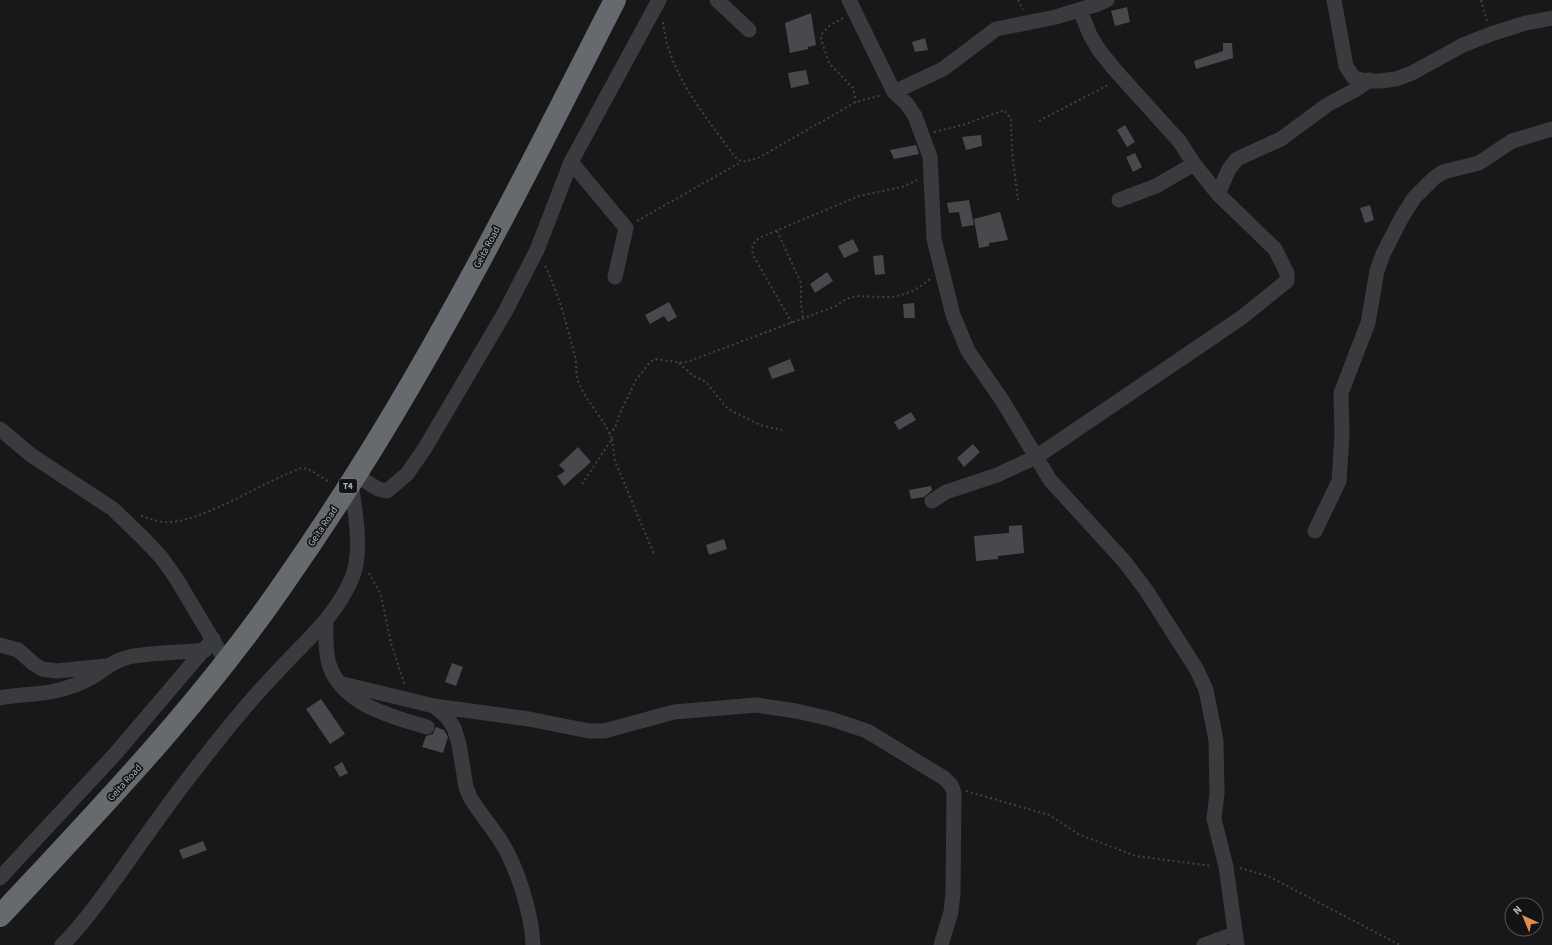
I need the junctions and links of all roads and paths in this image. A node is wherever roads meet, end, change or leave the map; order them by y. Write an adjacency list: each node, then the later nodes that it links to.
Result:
1 (615, 0): 40 (highway, Geita Road / T4)
2 (659, 0): 20 (street)
3 (716, 0): 11 (street)
4 (1107, 0): 8 (street)
5 (1334, 0): 14 (street)
6 (1480, 0): 12 (path)
7 (852, 6): 15 (street); 16 (path)
8 (1080, 10): 13 (street); 15 (street)
9 (663, 17): 21 (path)
10 (1552, 18): 12 (street)
11 (749, 30)
12 (1491, 34): 14 (street)
13 (1122, 77): 17 (path); 22 (street)
14 (1369, 80): 24 (street)
15 (894, 92): 16 (path); 19 (street)
16 (856, 102): 21 (path)
17 (1039, 121)
18 (1552, 129): 44 (street)
19 (924, 136): 23 (street); 25 (path)
20 (571, 162): 27 (street); 29 (street)
21 (742, 162): 27 (path)
22 (1194, 164): 24 (street); 26 (street)
23 (932, 176): 28 (path); 30 (street)
24 (1218, 194): 39 (street)
25 (1018, 200)
26 (1119, 200)
27 (626, 228): 31 (street)
28 (777, 231): 32 (path); 33 (path)
29 (537, 250): 37 (path); 40 (street)
30 (940, 268): 32 (path); 39 (street)
31 (616, 276)
32 (804, 318): 33 (path)
33 (792, 323): 34 (path)
34 (679, 363): 36 (path); 37 (path)
35 (0, 429): 49 (street)
36 (782, 430)
37 (609, 434): 38 (path)
38 (612, 439): 41 (path); 45 (path)
39 (1036, 457): 42 (street); 58 (street)
40 (353, 479): 43 (path); 46 (street); 50 (highway, Geita Road / T4)
41 (582, 484)
42 (932, 501)
43 (139, 516)
44 (1315, 531)
45 (654, 554)
46 (357, 558): 47 (street); 54 (path)
47 (326, 621): 52 (street); 62 (street)
48 (0, 645): 51 (street)
49 (209, 645): 50 (street); 51 (street); 59 (street)
50 (226, 662): 60 (highway, Geita Road / T4)
51 (106, 666): 53 (street)
52 (340, 683): 54 (street); 56 (street)
53 (0, 698)
54 (407, 699): 55 (street)
55 (434, 706): 57 (street); 63 (street)
56 (427, 727)
57 (954, 793): 58 (path); 64 (street)
58 (1226, 867): 61 (street); 66 (path)
59 (0, 878)
60 (0, 916)
61 (1235, 939): 65 (street)
62 (62, 945)
63 (533, 945)
64 (941, 945)
65 (1204, 945)
66 (1400, 945)

